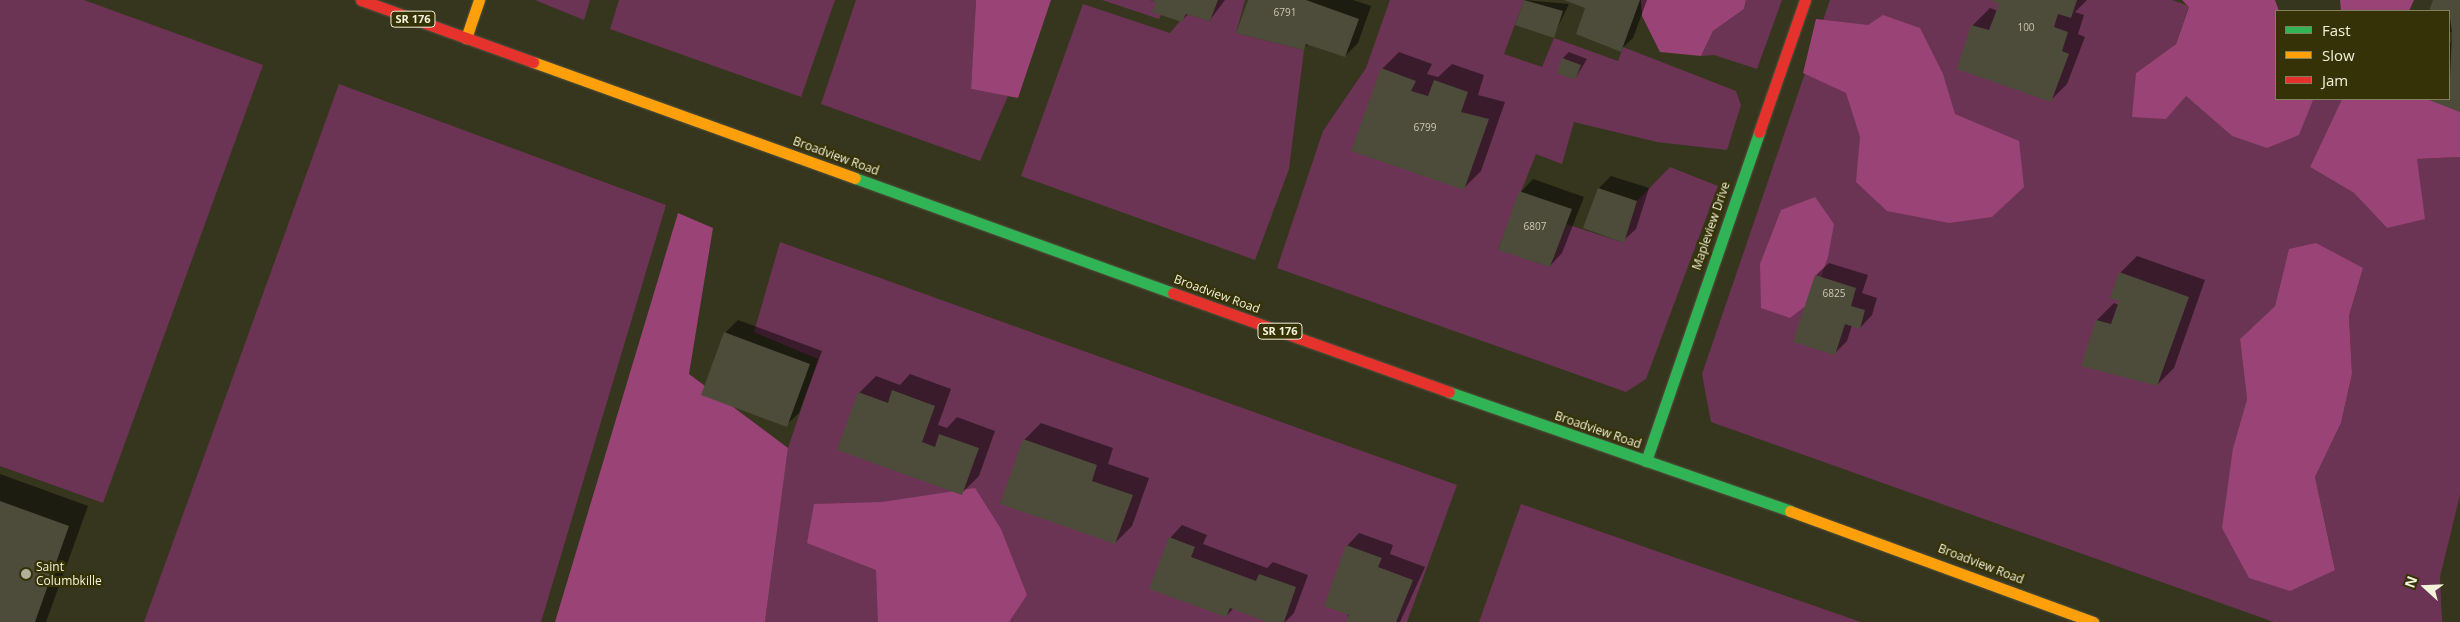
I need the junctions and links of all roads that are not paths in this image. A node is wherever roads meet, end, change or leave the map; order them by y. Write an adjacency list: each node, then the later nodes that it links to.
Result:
1 (361, 0): 4 (main road, Broadview Road / SR 176)
2 (479, 0): 4 (main road)
3 (1805, 0): 5 (main road, Mapleview Drive)
4 (466, 38): 5 (main road, Broadview Road / SR 176)
5 (1646, 461): 6 (main road, Broadview Road / SR 176)
6 (2093, 622)

